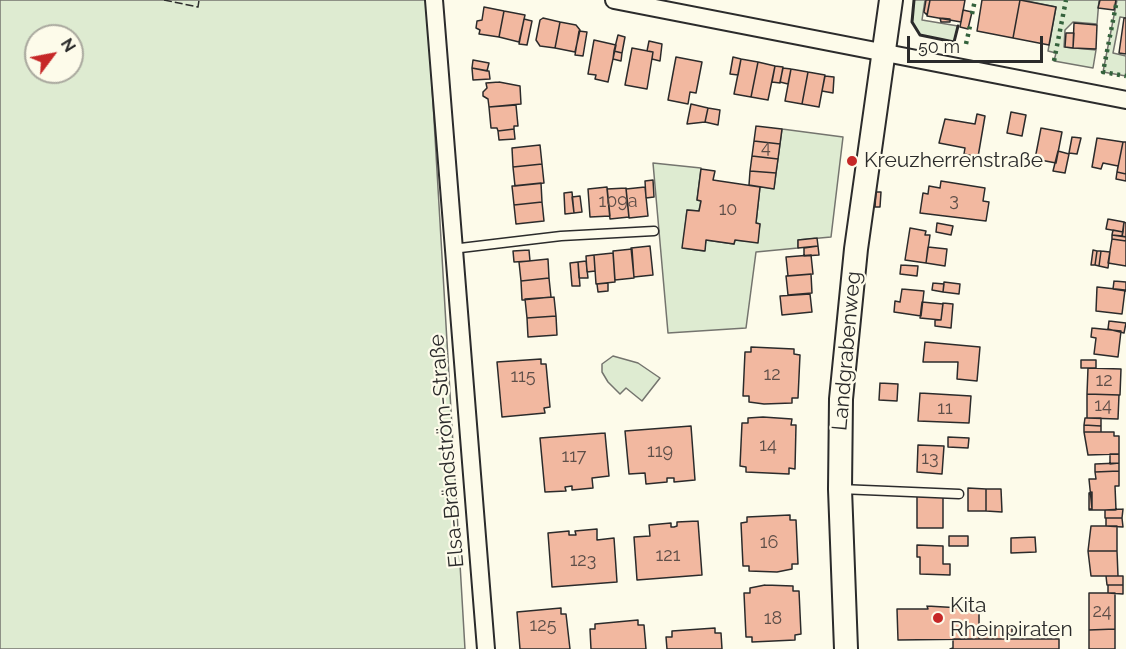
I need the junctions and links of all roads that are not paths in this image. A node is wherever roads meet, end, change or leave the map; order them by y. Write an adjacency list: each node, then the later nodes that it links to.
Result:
1 (434, 0): 7 (street, Elsa-Brändström-Straße)
2 (614, 0): 4 (street)
3 (891, 0): 4 (street, Landgrabenweg)
4 (882, 54): 5 (street); 8 (street, Landgrabenweg)
5 (1126, 100)
6 (654, 231): 7 (lane)
7 (452, 249): 10 (street, Elsa-Brändström-Straße)
8 (840, 489): 9 (lane); 11 (street, Landgrabenweg)
9 (958, 494)
10 (486, 649)
11 (846, 649)

